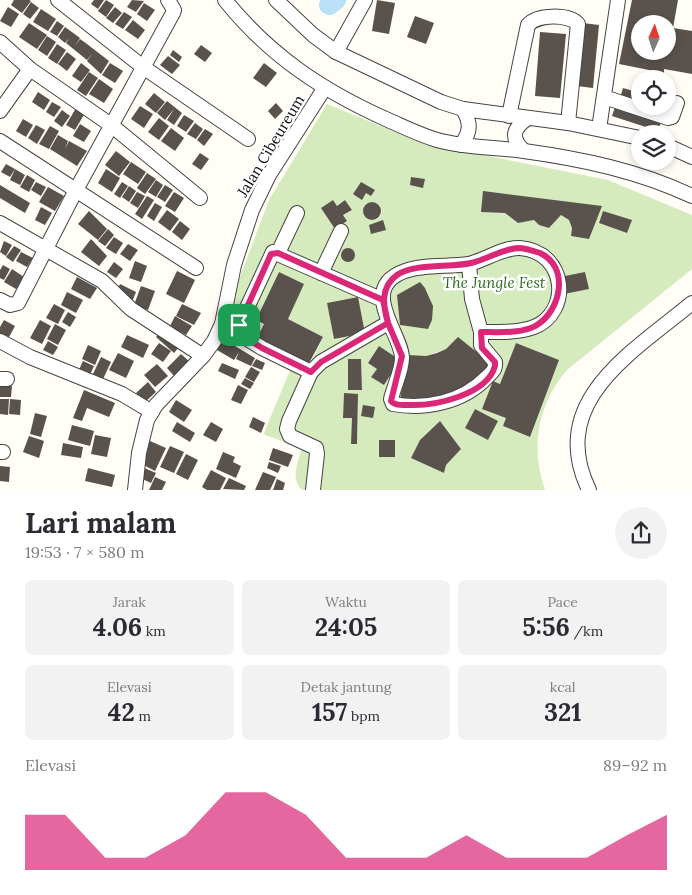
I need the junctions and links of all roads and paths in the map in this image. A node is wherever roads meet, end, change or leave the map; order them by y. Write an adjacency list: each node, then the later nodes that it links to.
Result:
1 (58, 0): 9 (street)
2 (168, 0): 9 (street)
3 (225, 0): 11 (street)
4 (276, 0): 8 (street)
5 (365, 0): 8 (street)
6 (618, 0): 12 (street)
7 (0, 42): 10 (street)
8 (336, 52): 14 (street)
9 (143, 67): 19 (street); 22 (street)
10 (30, 69): 15 (street); 19 (street)
11 (324, 89): 24 (street); 43 (street, Jalan Cibeureum)
12 (604, 97): 13 (street); 20 (street)
13 (677, 103)
14 (463, 109): 16 (street); 24 (street)
15 (0, 111)
16 (509, 116): 17 (street); 18 (street)
17 (528, 118): 18 (street); 26 (street)
18 (568, 123): 20 (street)
19 (111, 124): 28 (street); 30 (street)
20 (599, 129): 21 (street)
21 (631, 136)
22 (248, 139)
23 (0, 141): 28 (street)
24 (461, 145): 26 (street)
25 (676, 150): 27 (street)
26 (524, 151): 29 (street)
27 (692, 157)
28 (76, 190): 34 (street); 37 (street)
29 (692, 196)
30 (200, 198)
31 (297, 213): 35 (street)
32 (0, 223): 34 (street)
33 (341, 231): 38 (street)
34 (45, 249): 39 (street); 47 (street)
35 (278, 253): 38 (street); 44 (street)
36 (469, 264): 40 (street); 45 (street); 45 (street)
37 (196, 268)
38 (322, 273): 40 (street)
39 (0, 300)
40 (383, 300): 42 (street)
41 (692, 303): 52 (street)
42 (388, 323): 45 (street); 48 (street)
43 (222, 324): 44 (street); 47 (street, Jalan Cibeureum)
44 (239, 325): 48 (street)
45 (481, 332)
46 (0, 341): 49 (street)
47 (203, 356): 49 (street, Jalan Cibeureum)
48 (311, 372): 51 (street)
49 (152, 412): 50 (street, Jalan Cibeureum)
50 (135, 490)
51 (313, 490)
52 (589, 490)

